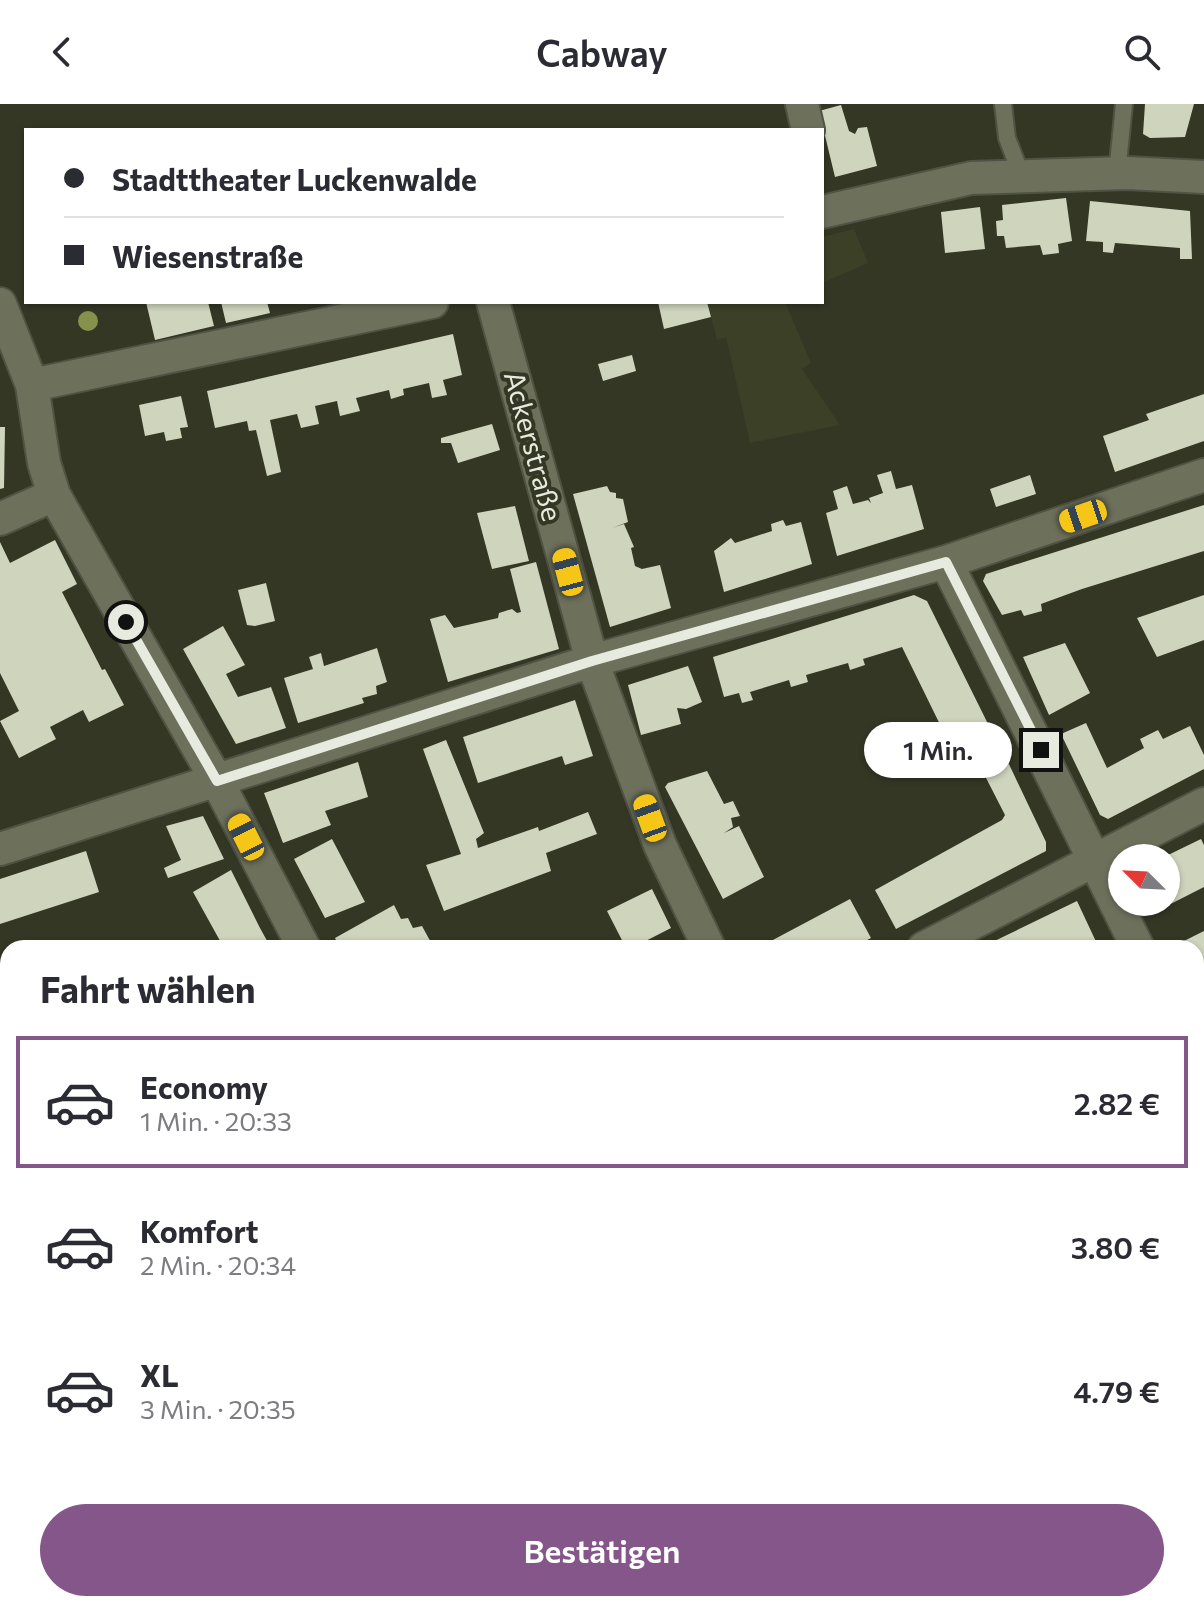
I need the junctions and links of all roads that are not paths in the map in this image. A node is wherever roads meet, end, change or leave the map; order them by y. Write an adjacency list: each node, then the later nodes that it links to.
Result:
1 (802, 104): 4 (street)
2 (1003, 104): 6 (lane)
3 (1124, 104): 5 (lane)
4 (808, 128)
5 (1117, 174): 6 (street); 7 (street)
6 (1022, 177): 8 (street)
7 (1204, 177)
8 (824, 205)
9 (0, 304): 12 (street)
10 (413, 304): 12 (street)
11 (494, 304): 17 (street, Ackerstraße)
12 (32, 385): 14 (street)
13 (1204, 475): 16 (street)
14 (54, 495): 15 (street); 18 (street)
15 (0, 519)
16 (946, 562): 17 (street); 21 (street)
17 (592, 661): 18 (street); 23 (street, Ackerstraße)
18 (217, 781): 20 (street); 22 (street)
19 (1204, 804): 21 (street)
20 (0, 849)
21 (1096, 858): 24 (street); 25 (street)
22 (300, 940)
23 (705, 940)
24 (939, 940)
25 (1134, 940)

